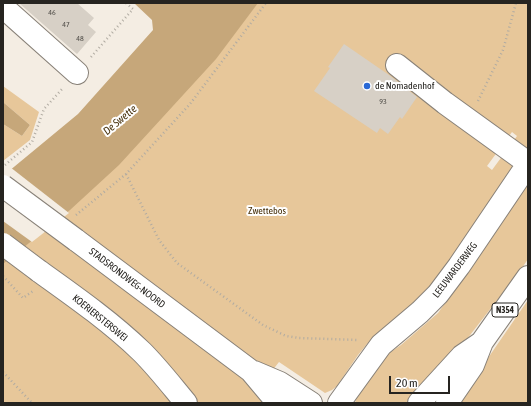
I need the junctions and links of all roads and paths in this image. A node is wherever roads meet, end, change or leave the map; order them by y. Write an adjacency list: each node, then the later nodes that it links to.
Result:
1 (266, 3): 8 (path)
2 (516, 3): 6 (path)
3 (3, 7): 5 (main road)
4 (397, 65): 6 (main road)
5 (77, 73)
6 (468, 121): 7 (main road)
7 (528, 163): 16 (main road, LEEUWARDERWEG)
8 (126, 174): 10 (path); 16 (path)
9 (3, 186): 10 (main road, STADSRONDWEG-NOORD, bridge)
10 (74, 230): 17 (main road, STADSRONDWEG-NOORD)
11 (3, 244): 20 (main road, KOERIERSTERSWEI, bridge)
12 (3, 276): 14 (path)
13 (528, 277): 15 (main road, N354)
14 (32, 291)
15 (482, 342): 24 (main road, N354); 25 (main road, N354)
16 (381, 345): 23 (main road, LEEUWARDERWEG)
17 (251, 371): 21 (main road, STADSRONDWEG-NOORD); 22 (main road, STADSRONDWEG-NOORD)
18 (3, 372): 19 (path)
19 (32, 403)
20 (186, 403)
21 (281, 403)
22 (311, 403)
23 (339, 403)
24 (420, 403)
25 (447, 403)

